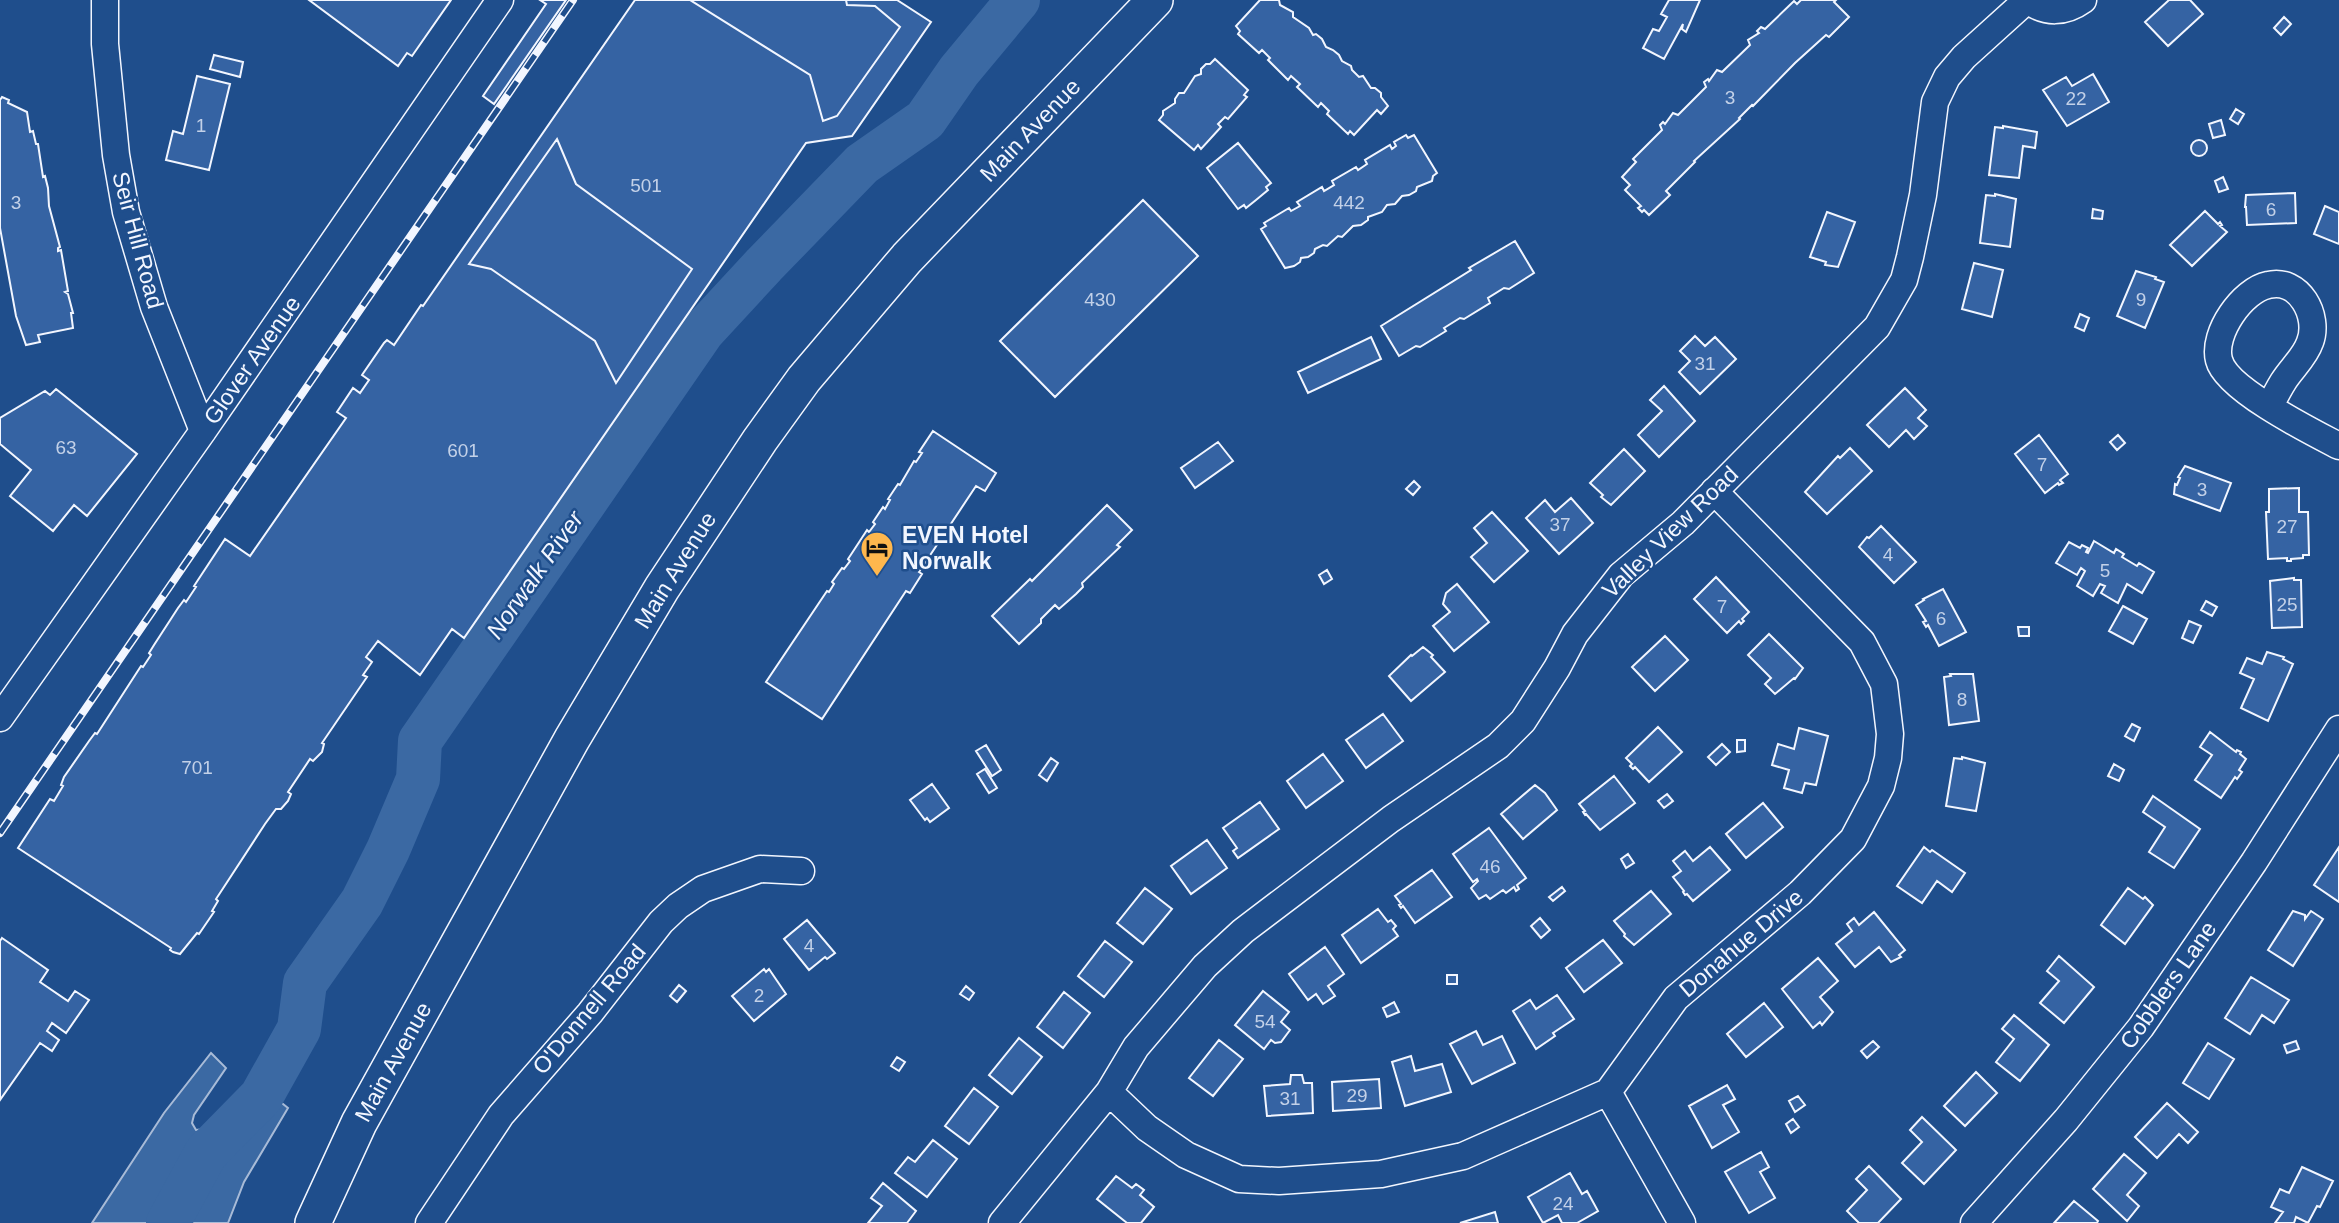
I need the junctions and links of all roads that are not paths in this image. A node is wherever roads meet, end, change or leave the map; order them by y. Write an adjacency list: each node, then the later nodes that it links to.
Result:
1 (105, 0): 7 (street, Seir Hill Road)
2 (500, 0): 7 (street, Glover Avenue)
3 (1155, 0): 15 (main road, Main Avenue)
4 (2027, 0): 5 (street, Valley View Road); 9 (street, Valley View Road)
5 (2083, 0)
6 (2270, 406): 8 (street)
7 (203, 431): 10 (street, Glover Avenue)
8 (2339, 446)
9 (1714, 491): 13 (street, Valley View Road); 14 (street, Donahue Drive)
10 (0, 718)
11 (2339, 729): 19 (street, Cobblers Lane)
12 (801, 871): 16 (street, O'Donnell Road)
13 (1109, 1092): 14 (street); 17 (street, Valley View Road)
14 (1608, 1092): 18 (street)
15 (313, 1223)
16 (429, 1223)
17 (1002, 1223)
18 (1682, 1223)
19 (1974, 1223)

